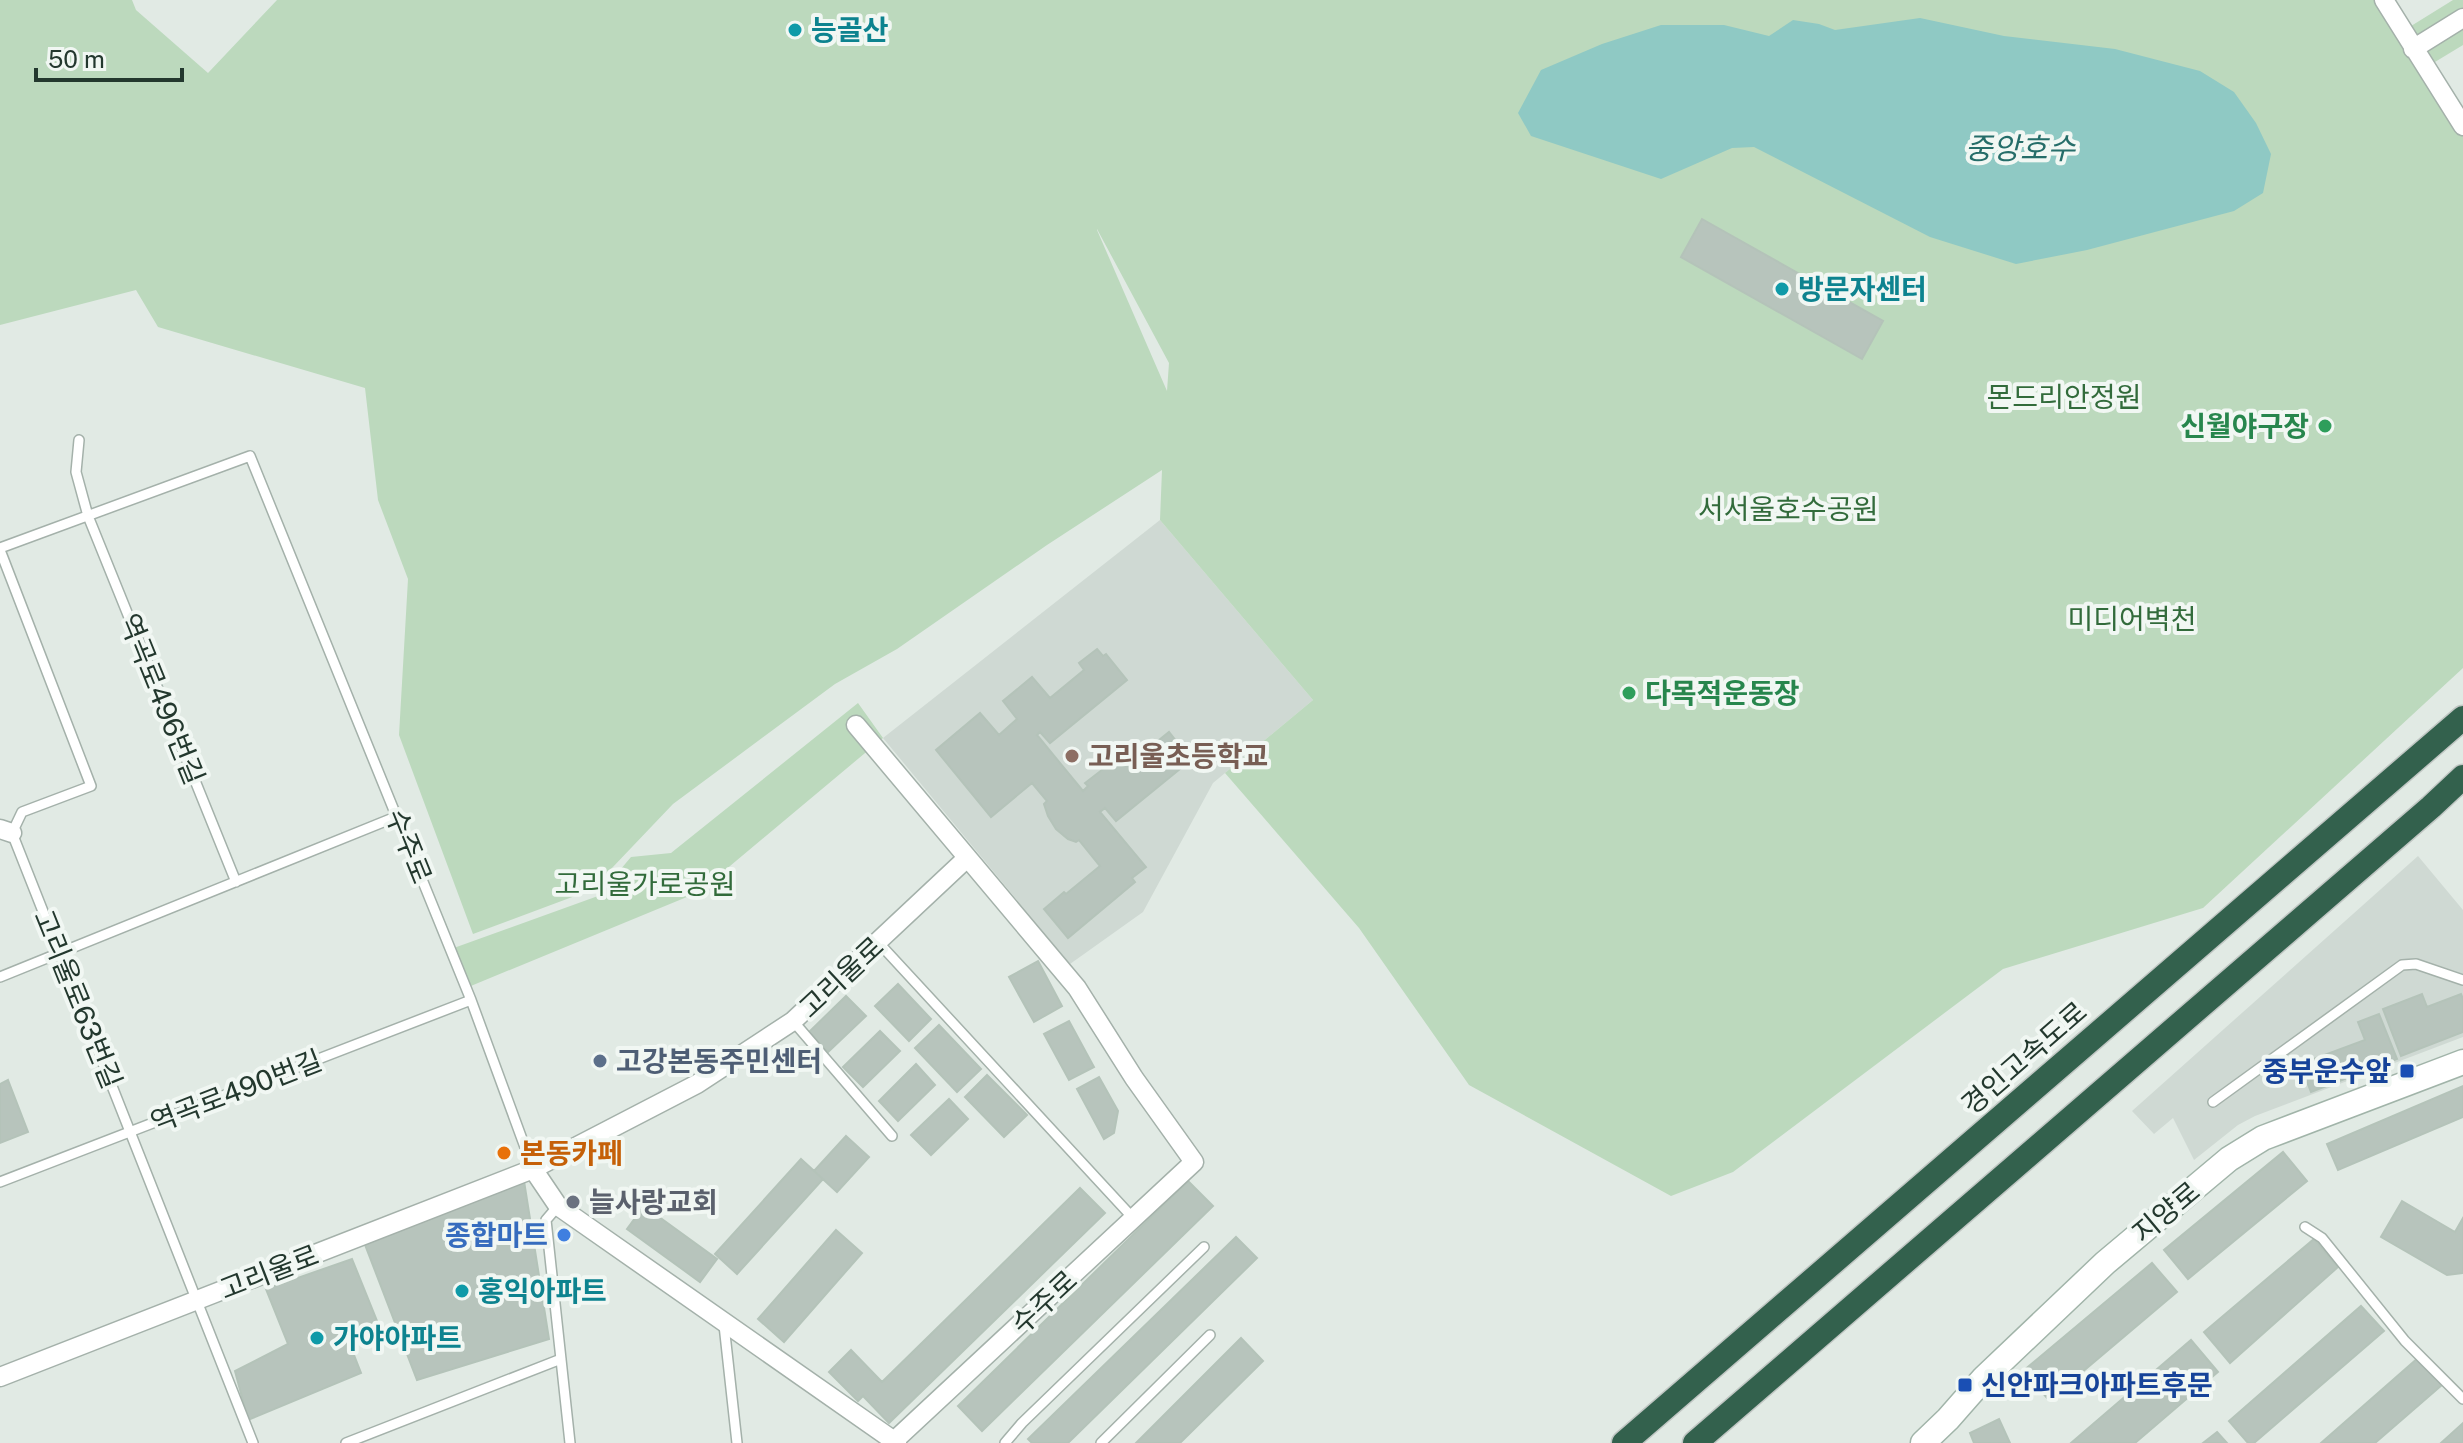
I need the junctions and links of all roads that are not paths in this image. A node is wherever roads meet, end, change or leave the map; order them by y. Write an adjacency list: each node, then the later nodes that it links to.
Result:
1 (2384, 0): 3 (street)
2 (2463, 18): 3 (street)
3 (2413, 49): 4 (street)
4 (2463, 126)
5 (79, 440): 6 (lane)
6 (88, 516): 7 (lane, 수주로); 13 (lane, 수주로); 16 (lane, 역곡로496번길)
7 (0, 549): 14 (lane)
8 (2463, 718): 47 (highway, 경인고속도로)
9 (856, 725): 15 (street)
10 (2463, 777): 12 (highway)
11 (2463, 789): 12 (highway)
12 (2431, 807): 48 (highway)
13 (398, 816): 16 (lane); 21 (lane, 수주로)
14 (6, 831): 18 (lane, 고리울로63번길)
15 (967, 858): 17 (street, 고리울로); 30 (street, 수주로)
16 (236, 882): 18 (lane)
17 (878, 942): 22 (street, 고리울로); 30 (lane)
18 (59, 953): 19 (lane); 25 (lane, 고리울로63번길)
19 (0, 977)
20 (2463, 980): 24 (lane)
21 (471, 1000): 25 (lane, 역곡로490번길); 27 (lane, 수주로)
22 (793, 1021): 26 (lane); 27 (street, 고리울로)
23 (2463, 1062): 39 (street, 지양로)
24 (2213, 1102)
25 (130, 1132): 28 (lane, 역곡로490번길); 33 (lane, 고리울로63번길)
26 (892, 1136)
27 (533, 1169): 29 (street, 수주로); 33 (street, 고리울로)
28 (0, 1182)
29 (558, 1206): 34 (street, 수주로); 36 (lane)
30 (1134, 1219): 40 (street, 수주로)
31 (2305, 1227): 38 (lane)
32 (1204, 1247): 45 (lane)
33 (197, 1300): 37 (street, 고리울로); 41 (lane, 고리울로63번길)
34 (723, 1321): 40 (street, 수주로); 44 (lane)
35 (1210, 1335): 46 (lane)
36 (561, 1359): 42 (lane); 43 (lane)
37 (0, 1377)
38 (2463, 1399)
39 (1928, 1441)
40 (896, 1442)
41 (253, 1443)
42 (346, 1443)
43 (570, 1443)
44 (737, 1443)
45 (1005, 1443)
46 (1101, 1443)
47 (1624, 1443)
48 (1695, 1443)

